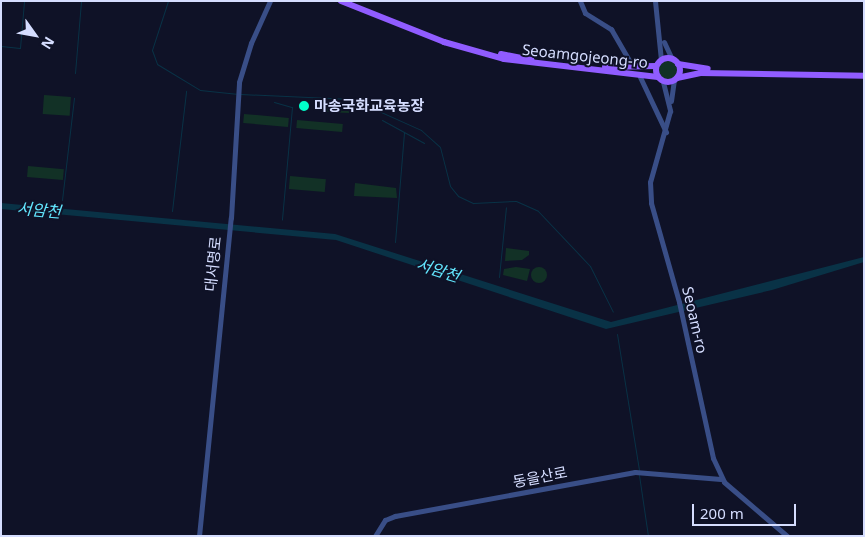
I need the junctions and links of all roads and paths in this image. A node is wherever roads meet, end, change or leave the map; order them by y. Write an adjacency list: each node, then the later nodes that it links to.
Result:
1 (341, 1): 14 (main road, Seoamgojeong-ro)
2 (352, 1): 10 (main road, Seoamgojeong-ro)
3 (580, 1): 9 (street)
4 (655, 1): 6 (street)
5 (270, 2): 20 (street, 대서명로)
6 (660, 30): 7 (street); 8 (street)
7 (662, 60): 8 (main road); 10 (main road)
8 (675, 62): 11 (main road); 15 (main road)
9 (631, 63)
10 (656, 66): 14 (main road)
11 (864, 71)
12 (864, 76): 15 (main road)
13 (640, 77): 18 (street)
14 (658, 77): 16 (main road)
15 (676, 79): 16 (main road); 17 (street)
16 (663, 82): 17 (street, Seoam-ro)
17 (670, 111): 18 (street, Seoam-ro)
18 (666, 132): 19 (street, Seoam-ro)
19 (721, 479): 21 (street, 동을산로); 22 (street)
20 (199, 536)
21 (375, 536)
22 (787, 536)

